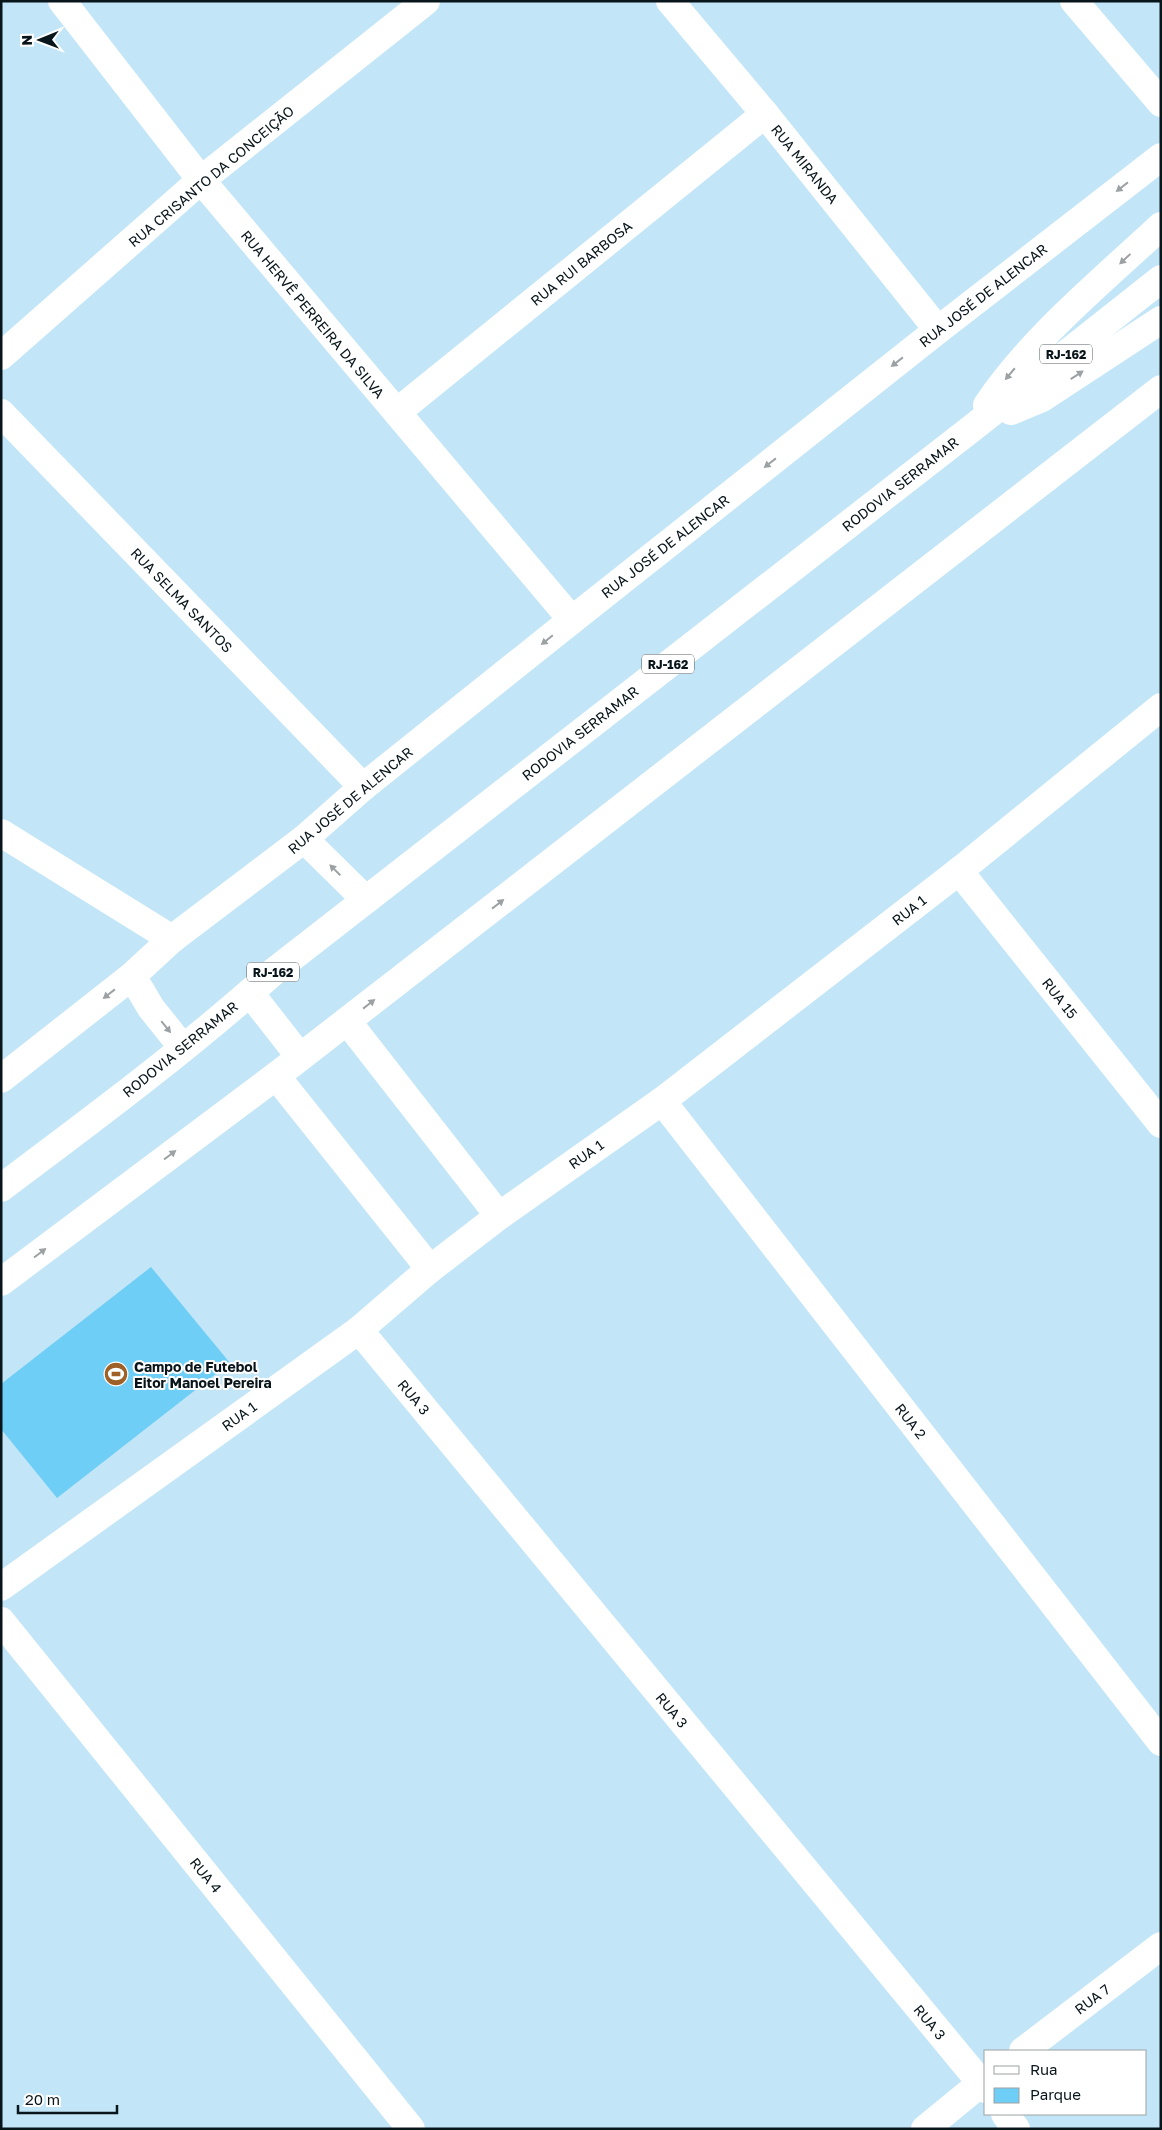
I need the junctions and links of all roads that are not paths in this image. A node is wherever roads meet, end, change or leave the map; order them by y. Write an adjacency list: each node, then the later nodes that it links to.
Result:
1 (62, 1): 8 (street, RUA HERVÊ PERREIRA DA SILVA)
2 (426, 1): 8 (street, RUA CRISANTO DA CONCEIÇÃO)
3 (670, 1): 6 (street, RUA MIRANDA)
4 (1074, 1): 5 (street)
5 (1161, 103)
6 (765, 114): 12 (street, RUA MIRANDA); 16 (street, RUA RUI BARBOSA)
7 (1161, 157): 12 (street, RUA JOSÉ DE ALENCAR, one-way to 12)
8 (201, 180): 13 (street, RUA CRISANTO DA CONCEIÇÃO); 16 (street, RUA HERVÊ PERREIRA DA SILVA)
9 (1161, 226): 17 (street, one-way to 17)
10 (1161, 279): 17 (street, RODOVIA SERRAMAR / RJ-162)
11 (1161, 320): 17 (street, one-way to 11)
12 (938, 330): 18 (street, RUA JOSÉ DE ALENCAR, one-way to 18)
13 (1, 356)
14 (1161, 389): 28 (street, one-way to 14)
15 (1, 412): 20 (street, RUA SELMA SANTOS)
16 (397, 412): 18 (street, RUA HERVÊ PERREIRA DA SILVA)
17 (971, 429): 24 (street, RODOVIA SERRAMAR / RJ-162)
18 (572, 620): 20 (street, RUA JOSÉ DE ALENCAR, one-way to 20)
19 (1161, 707): 23 (street, RUA 1)
20 (363, 787): 22 (street, RUA JOSÉ DE ALENCAR)
21 (1, 833): 25 (street)
22 (304, 839): 24 (street, one-way to 22); 25 (street, RUA JOSÉ DE ALENCAR)
23 (959, 871): 33 (street, RUA 1); 34 (street, RUA 15)
24 (366, 900): 27 (street, RODOVIA SERRAMAR / RJ-162)
25 (172, 939): 26 (street, RUA JOSÉ DE ALENCAR)
26 (132, 976): 29 (street, one-way to 29); 32 (street, RUA JOSÉ DE ALENCAR, one-way to 32)
27 (250, 993): 29 (street, RODOVIA SERRAMAR / RJ-162); 30 (street)
28 (347, 1021): 30 (street); 36 (street)
29 (183, 1048): 35 (street, RODOVIA SERRAMAR / RJ-162)
30 (300, 1057): 31 (street)
31 (276, 1076): 37 (street); 38 (street, one-way to 31)
32 (1, 1080)
33 (662, 1101): 36 (street, RUA 1); 42 (street, RUA 2)
34 (1161, 1124)
35 (1, 1188)
36 (499, 1216): 37 (street, RUA 1)
37 (430, 1269): 39 (street, RUA 1)
38 (1, 1282)
39 (358, 1330): 40 (street, RUA 1); 45 (street, RUA 3)
40 (1, 1587)
41 (1, 1621): 47 (street, RUA 4)
42 (1161, 1742)
43 (1161, 1946): 44 (street, RUA 7)
44 (1024, 2050)
45 (984, 2084): 48 (street)
46 (1006, 2115): 49 (street)
47 (411, 2129)
48 (925, 2129)
49 (1016, 2129)

